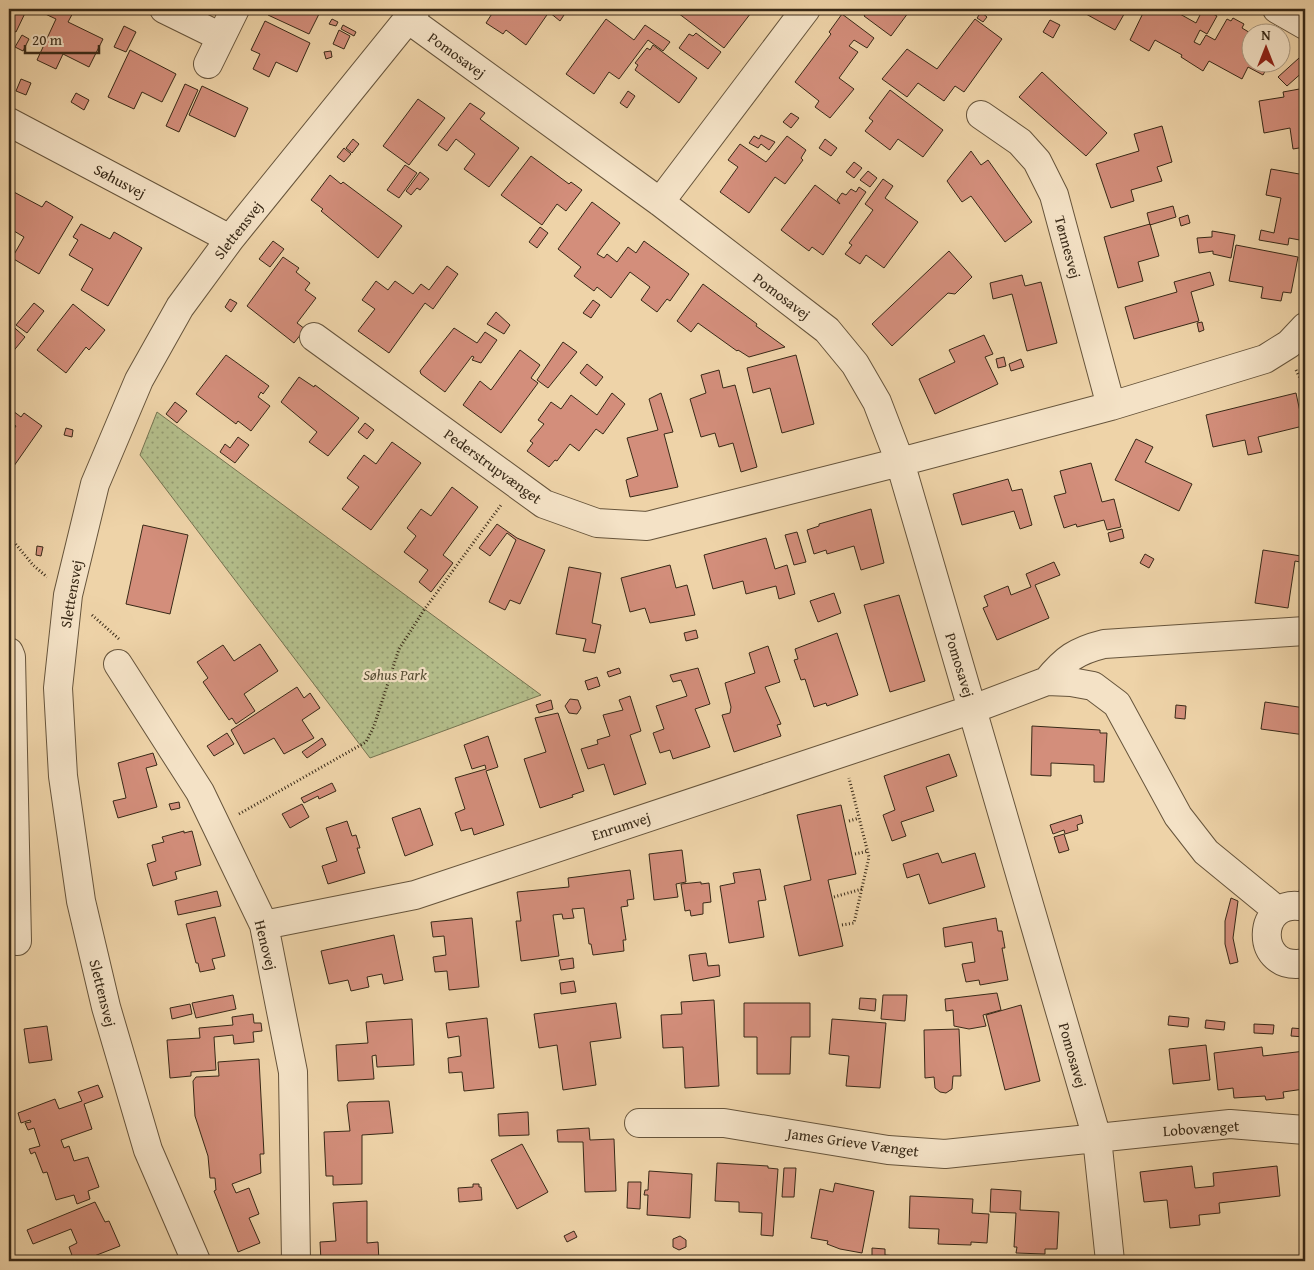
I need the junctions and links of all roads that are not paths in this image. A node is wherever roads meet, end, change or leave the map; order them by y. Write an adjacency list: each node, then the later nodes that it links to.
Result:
1 (164, 9): 7 (street)
2 (235, 9): 7 (street)
3 (806, 9): 11 (street)
4 (1277, 9): 6 (street)
5 (412, 14): 11 (street, Pomosavej); 12 (street, Slettensvej)
6 (1305, 25)
7 (221, 37): 8 (street)
8 (208, 64)
9 (981, 115): 15 (street, Tønnesvej)
10 (9, 122): 12 (street, Søhusvej)
11 (660, 202): 16 (street, Pomosavej)
12 (230, 239): 30 (street, Slettensvej)
13 (1305, 327): 15 (street)
14 (314, 336): 16 (street, Pederstrupvænget)
15 (1110, 406): 16 (street)
16 (900, 462): 21 (street, Pomosavej)
17 (1305, 631): 20 (street, Pomosavej)
18 (9, 652): 25 (street)
19 (118, 664): 24 (street, Henovej)
20 (1047, 681): 21 (street, Pomosavej); 23 (street, Pomosavej)
21 (973, 709): 24 (street, Enrumvej); 29 (street, Pomosavej)
22 (1305, 907): 23 (street)
23 (1278, 911): 26 (street)
24 (264, 925): 31 (street, Henovej)
25 (17, 941)
26 (1305, 963)
27 (639, 1123): 29 (street, James Grieve Vænget)
28 (1305, 1130): 29 (street, Lobovænget)
29 (1097, 1138): 32 (street, Pomosavej)
30 (196, 1261)
31 (296, 1261)
32 (1110, 1261)

